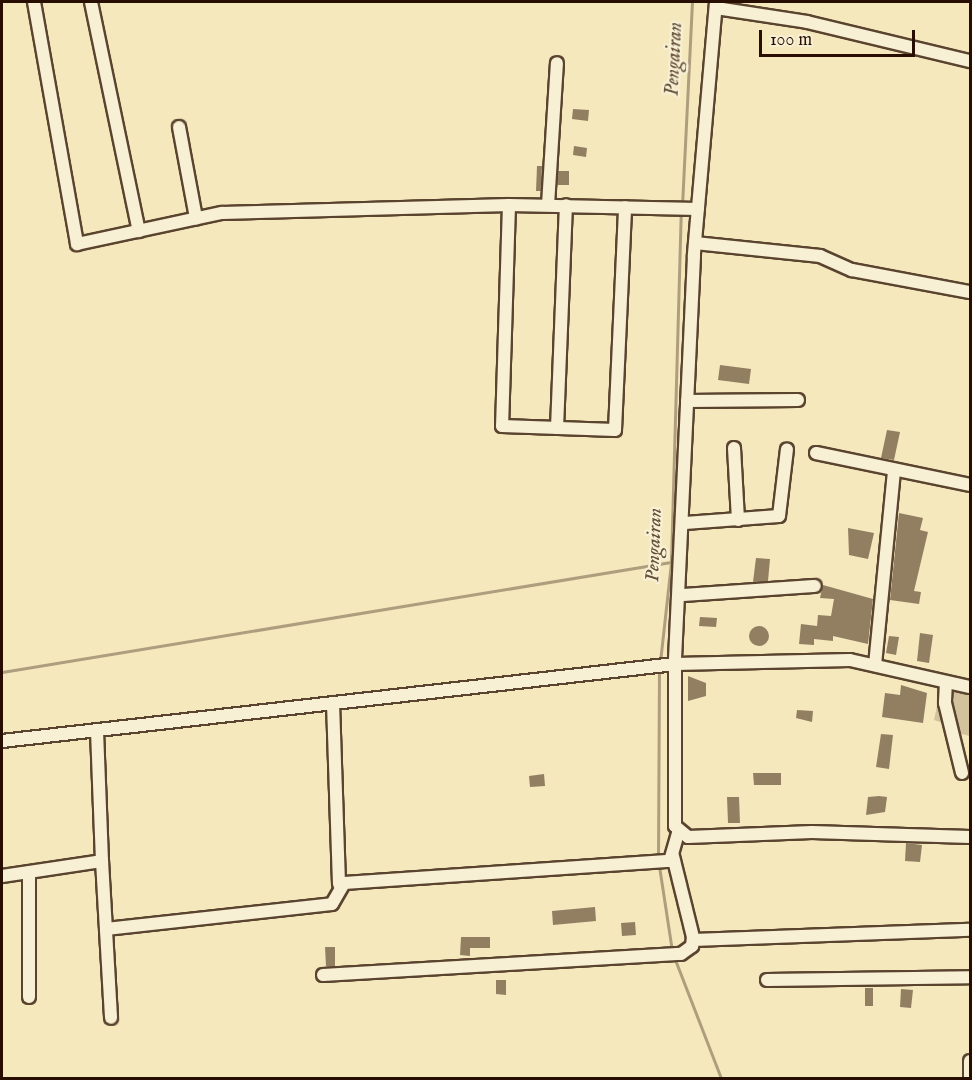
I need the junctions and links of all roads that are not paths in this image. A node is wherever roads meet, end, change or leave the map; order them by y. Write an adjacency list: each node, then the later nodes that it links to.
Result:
1 (34, 2): 13 (street)
2 (91, 2): 13 (street)
3 (716, 4): 4 (street); 11 (street)
4 (970, 61)
5 (557, 63): 8 (street)
6 (179, 127): 12 (street)
7 (509, 205): 8 (street); 12 (street); 18 (street)
8 (548, 205): 9 (street)
9 (566, 205): 10 (street); 18 (street)
10 (625, 207): 11 (street); 18 (street)
11 (698, 209): 14 (street)
12 (196, 218): 13 (street)
13 (139, 231)
14 (695, 243): 15 (street); 17 (street)
15 (970, 292)
16 (798, 400): 17 (street)
17 (687, 401): 25 (street)
18 (557, 428)
19 (734, 448): 24 (street)
20 (787, 449): 24 (street)
21 (816, 453): 22 (street)
22 (894, 470): 23 (street); 29 (street)
23 (970, 485)
24 (738, 520): 25 (street)
25 (684, 523): 27 (street)
26 (815, 586): 27 (street)
27 (682, 595): 28 (street)
28 (672, 665): 29 (street); 32 (street); 36 (street)
29 (875, 665): 30 (street)
30 (946, 682): 31 (street); 35 (street)
31 (970, 687)
32 (333, 703): 33 (street); 42 (street)
33 (97, 730): 34 (street); 39 (street)
34 (2, 741)
35 (963, 773)
36 (678, 833): 37 (street); 38 (street)
37 (970, 837)
38 (662, 860): 42 (street); 45 (street)
39 (102, 861): 40 (street); 43 (street)
40 (29, 872): 41 (street); 49 (street)
41 (2, 876)
42 (339, 884): 43 (street)
43 (106, 929): 50 (street)
44 (970, 930): 45 (street)
45 (693, 940): 46 (street)
46 (323, 975)
47 (970, 976): 48 (street)
48 (767, 980)
49 (29, 997)
50 (111, 1018)
51 (970, 1061): 52 (street)
52 (970, 1078)

